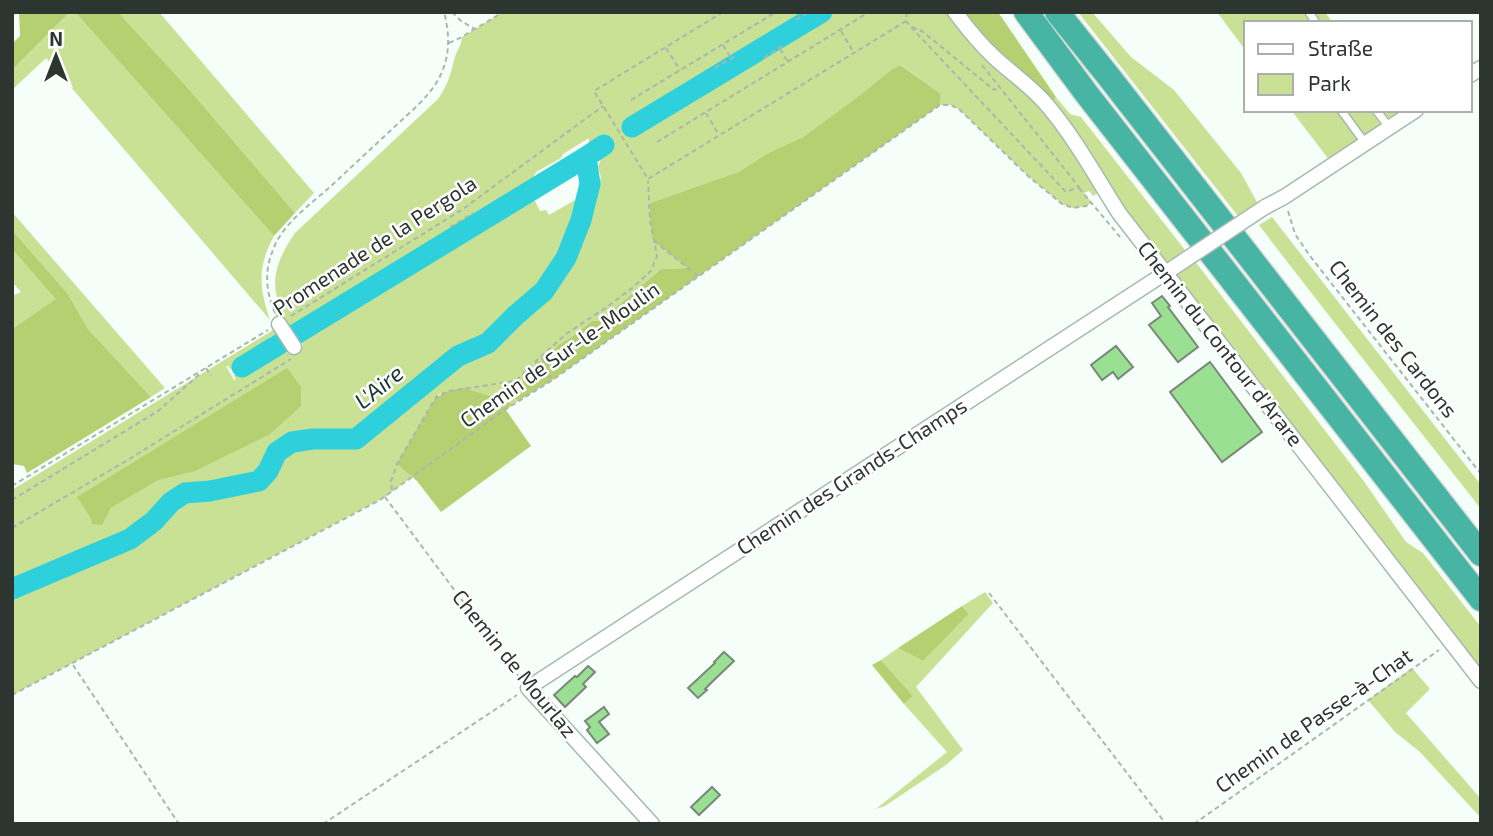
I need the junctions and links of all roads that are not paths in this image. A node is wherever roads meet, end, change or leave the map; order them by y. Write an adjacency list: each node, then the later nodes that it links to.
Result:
1 (955, 12): 9 (street, Chemin du Contour d'Arare)
2 (1026, 12): 13 (highway)
3 (1057, 12): 12 (highway)
4 (1342, 112): 8 (lane)
5 (1377, 112): 7 (lane)
6 (1410, 112): 7 (street)
7 (1389, 128): 8 (street)
8 (1366, 144): 9 (street, Chemin des Grands-Champs, bridge)
9 (1170, 269): 14 (street, Chemin du Contour d'Arare); 15 (street, Chemin des Grands-Champs)
10 (281, 327): 11 (street)
11 (294, 347)
12 (1481, 554)
13 (1481, 599)
14 (1481, 681)
15 (528, 688): 16 (street, Chemin de Mourlaz)
16 (652, 824)

